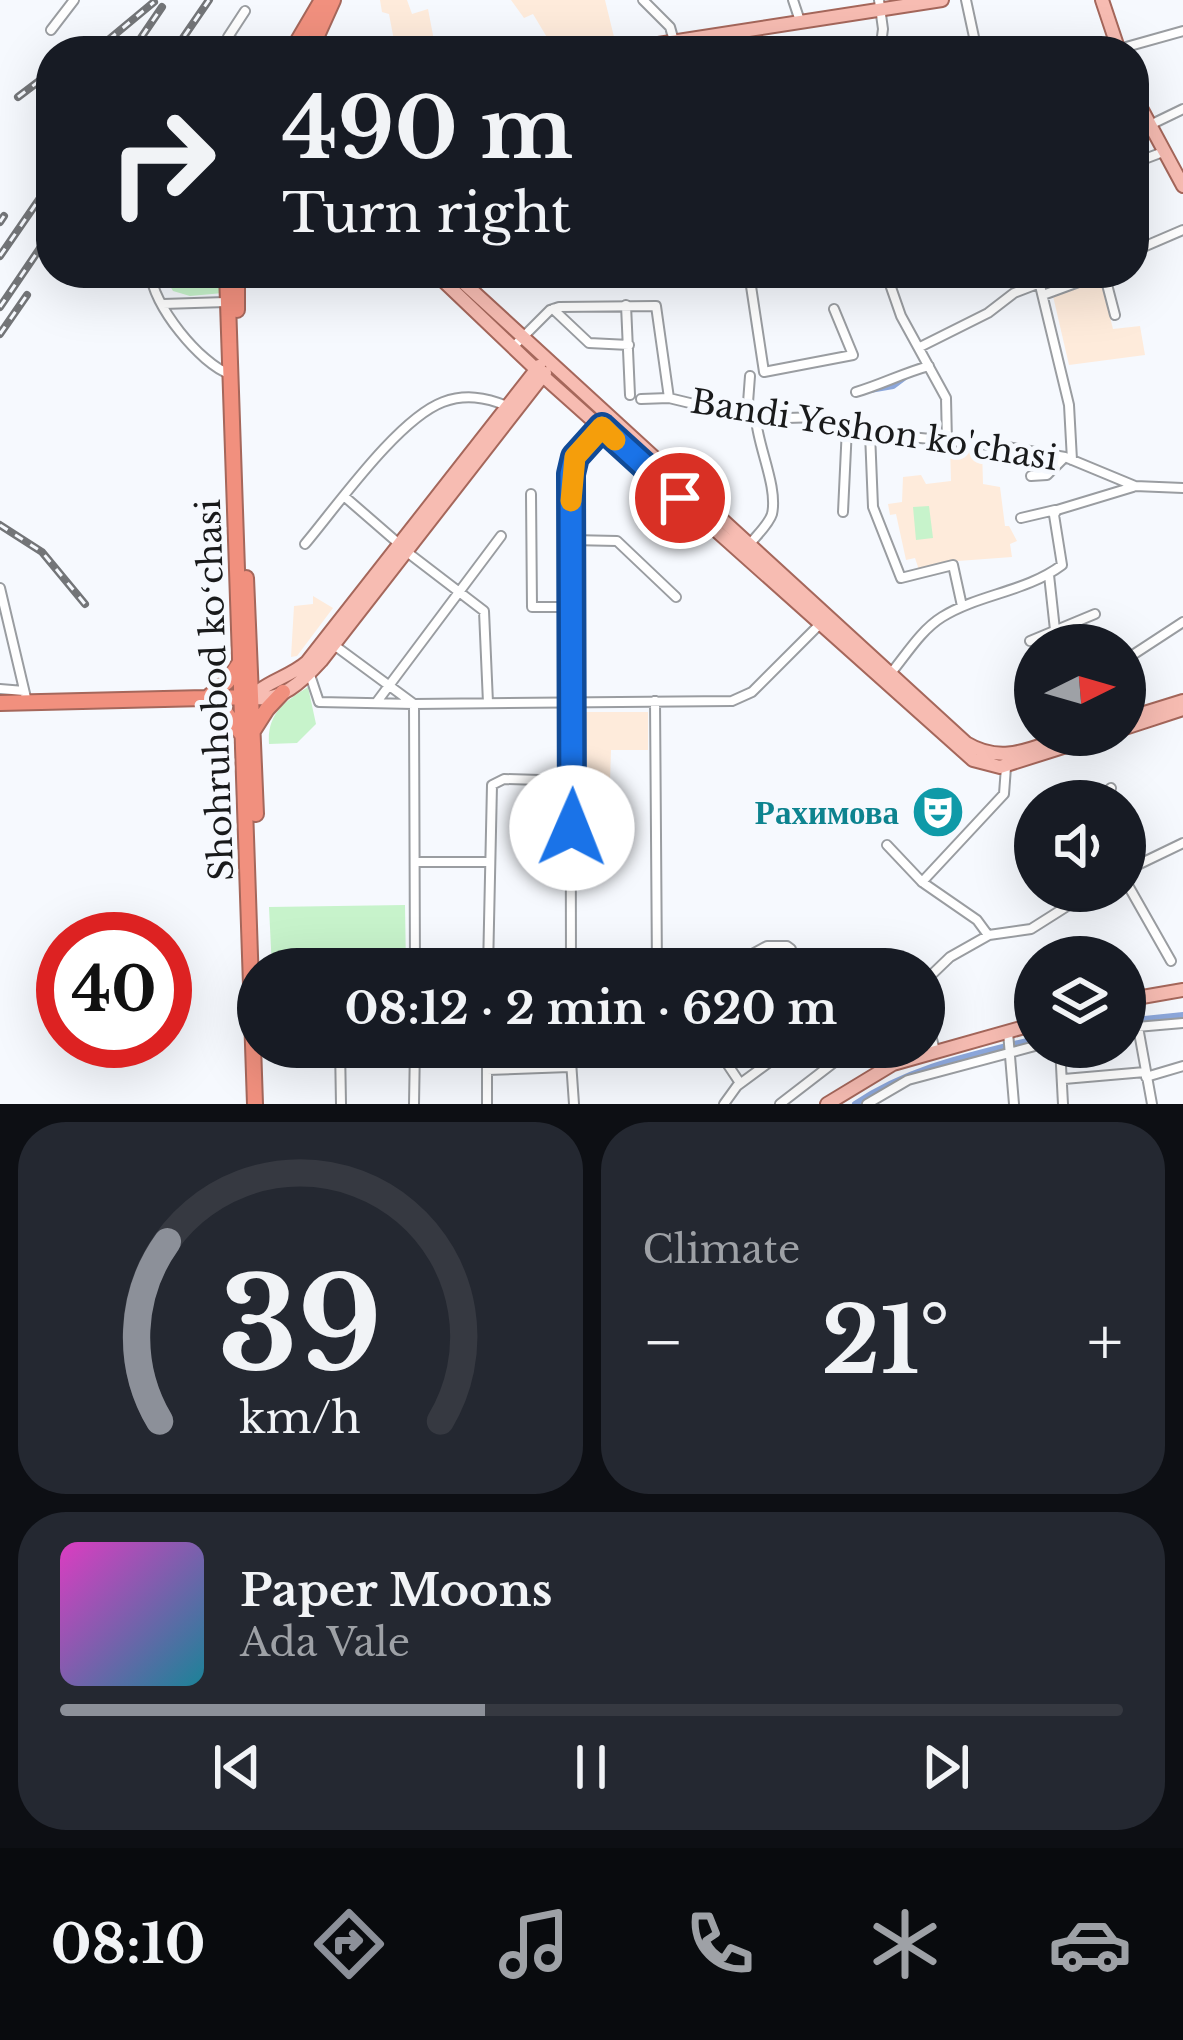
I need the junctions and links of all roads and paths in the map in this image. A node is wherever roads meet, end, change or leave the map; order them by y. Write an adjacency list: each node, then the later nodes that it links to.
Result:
1 (74, 0): 13 (street)
2 (322, 0): 16 (highway)
3 (333, 0): 17 (highway)
4 (643, 0): 18 (street)
5 (793, 0): 12 (street)
6 (942, 0): 9 (main road)
7 (966, 0): 21 (street)
8 (1102, 0): 22 (main road)
9 (880, 5): 10 (main road); 20 (street)
10 (859, 7): 12 (main road)
11 (245, 11): 15 (street)
12 (801, 25): 19 (main road)
13 (51, 30)
14 (1183, 32): 23 (street)
15 (230, 36)
16 (301, 36)
17 (317, 36)
18 (673, 36)
19 (714, 36)
20 (880, 36)
21 (976, 36)
22 (1114, 36)
23 (1149, 42)
24 (1183, 109): 25 (street)
25 (1149, 125)
26 (1149, 127): 27 (main road)
27 (1163, 152): 28 (street); 29 (main road)
28 (1149, 157)
29 (1178, 165): 30 (main road)
30 (1183, 186)
31 (1183, 230): 32 (street)
32 (1149, 245)
33 (152, 288): 46 (street)
34 (230, 288): 45 (highway, Shohruhobod koʻchasi)
35 (235, 288): 45 (highway, Shohruhobod koʻchasi)
36 (453, 288): 51 (main road)
37 (467, 288): 51 (main road)
38 (751, 288): 49 (street)
39 (891, 288): 53 (street)
40 (1022, 288): 53 (street)
41 (1041, 288): 44 (street)
42 (1064, 288): 44 (street)
43 (1107, 288): 50 (street)
44 (1043, 296): 66 (street)
45 (233, 302): 46 (street); 56 (highway, Shohruhobod koʻchasi); 100 (highway, Shohruhobod koʻchasi)
46 (162, 304): 56 (street)
47 (626, 305): 48 (street); 52 (street); 59 (street, Bandi Yeshon ko'chasi)
48 (553, 309): 51 (street); 52 (street)
49 (834, 309)
50 (1115, 315)
51 (518, 342): 55 (main road)
52 (629, 346): 59 (street)
53 (920, 348): 54 (street)
54 (929, 366): 58 (street); 65 (street)
55 (544, 368): 60 (main road); 62 (main road); 78 (main road); 79 (main road)
56 (230, 374): 94 (highway, Shohruhobod koʻchasi)
57 (749, 376): 61 (street)
58 (856, 392)
59 (669, 398): 61 (street, Bandi Yeshon ko'chasi)
60 (507, 406): 71 (street); 79 (main road)
61 (752, 417): 63 (street, Bandi Yeshon ko'chasi); 78 (street)
62 (602, 427): 76 (street); 88 (main road)
63 (847, 427): 64 (street, Bandi Yeshon ko'chasi); 73 (street)
64 (870, 433): 65 (street, Bandi Yeshon ko'chasi); 85 (street)
65 (946, 442): 66 (street, Bandi Yeshon ko'chasi)
66 (1069, 459): 67 (street); 68 (street, Bandi Yeshon ko'chasi)
67 (1031, 476)
68 (1135, 486): 69 (street, Bandi Yeshon ko'chasi); 72 (street)
69 (1183, 488)
70 (531, 494): 86 (street)
71 (345, 497): 77 (street); 79 (street)
72 (1057, 510): 74 (street); 80 (street)
73 (843, 512)
74 (1021, 518)
75 (501, 536): 83 (street)
76 (571, 540): 84 (street); 86 (street)
77 (305, 544)
78 (749, 545): 88 (main road)
79 (403, 548): 82 (main road); 83 (street)
80 (1049, 574): 85 (street); 90 (street)
81 (0, 588): 102 (street)
82 (372, 588): 92 (main road); 100 (main road)
83 (460, 592): 97 (street); 105 (street)
84 (676, 597)
85 (962, 606): 96 (street)
86 (572, 607): 103 (street)
87 (1095, 614): 91 (street)
88 (824, 620): 96 (main road); 104 (street); 113 (main road)
89 (1183, 622): 93 (street)
90 (1054, 624)
91 (1070, 624)
92 (334, 644): 95 (main road); 97 (street)
93 (1146, 646)
94 (238, 664): 100 (highway, Shohruhobod koʻchasi); 101 (highway)
95 (310, 674): 99 (main road); 107 (street)
96 (890, 674): 111 (main road)
97 (388, 685): 106 (street); 107 (street)
98 (0, 689): 102 (street)
99 (284, 692): 100 (main road); 110 (highway)
100 (246, 697): 101 (highway); 110 (highway, Shohruhobod koʻchasi)
101 (202, 700): 102 (highway); 110 (highway)
102 (12, 701)
103 (573, 701): 104 (street); 105 (street); 114 (street)
104 (655, 701): 129 (street)
105 (488, 703): 106 (street)
106 (414, 704): 107 (street); 117 (street)
107 (375, 705)
108 (1183, 705): 109 (main road)
109 (1146, 716)
110 (248, 734): 124 (highway, Shohruhobod koʻchasi); 125 (highway, Shohruhobod koʻchasi)
111 (1014, 753)
112 (1034, 756): 113 (main road)
113 (1006, 765): 120 (street)
114 (573, 781): 118 (street); 128 (street)
115 (1183, 843): 119 (street)
116 (887, 845): 120 (street)
117 (415, 862): 118 (street); 126 (street)
118 (488, 862): 127 (street)
119 (1146, 863)
120 (922, 882): 123 (street)
121 (1146, 909): 130 (street)
122 (1057, 912): 123 (street)
123 (989, 935): 131 (street)
124 (255, 948)
125 (260, 948)
126 (415, 948)
127 (488, 948)
128 (571, 948)
129 (657, 948)
130 (1171, 961)
131 (945, 962)
132 (1183, 990): 133 (main road)
133 (1146, 996)
134 (1183, 1023): 135 (street)
135 (1146, 1026)
136 (1014, 1033): 137 (main road)
137 (1008, 1036): 138 (main road); 140 (street)
138 (945, 1049)
139 (1014, 1051): 140 (street)
140 (1011, 1052): 158 (street); 167 (street)
141 (1183, 1066): 155 (street)
142 (259, 1068): 159 (highway, Shohruhobod koʻchasi)
143 (262, 1068): 159 (highway, Shohruhobod koʻchasi)
144 (340, 1068): 160 (street)
145 (415, 1068): 161 (street)
146 (542, 1068): 154 (street)
147 (569, 1068): 163 (street)
148 (730, 1068): 157 (street)
149 (761, 1068): 157 (street)
150 (826, 1068): 165 (street)
151 (886, 1068): 166 (main road)
152 (1063, 1068): 156 (street)
153 (1144, 1068): 155 (street)
154 (487, 1070): 162 (street)
155 (1145, 1074): 156 (street); 169 (street)
156 (1064, 1078): 168 (street)
157 (740, 1083): 164 (street)
158 (870, 1103)
159 (260, 1104)
160 (341, 1104)
161 (414, 1104)
162 (487, 1104)
163 (574, 1104)
164 (724, 1104)
165 (780, 1104)
166 (826, 1104)
167 (1014, 1104)
168 (1063, 1104)
169 (1152, 1104)

